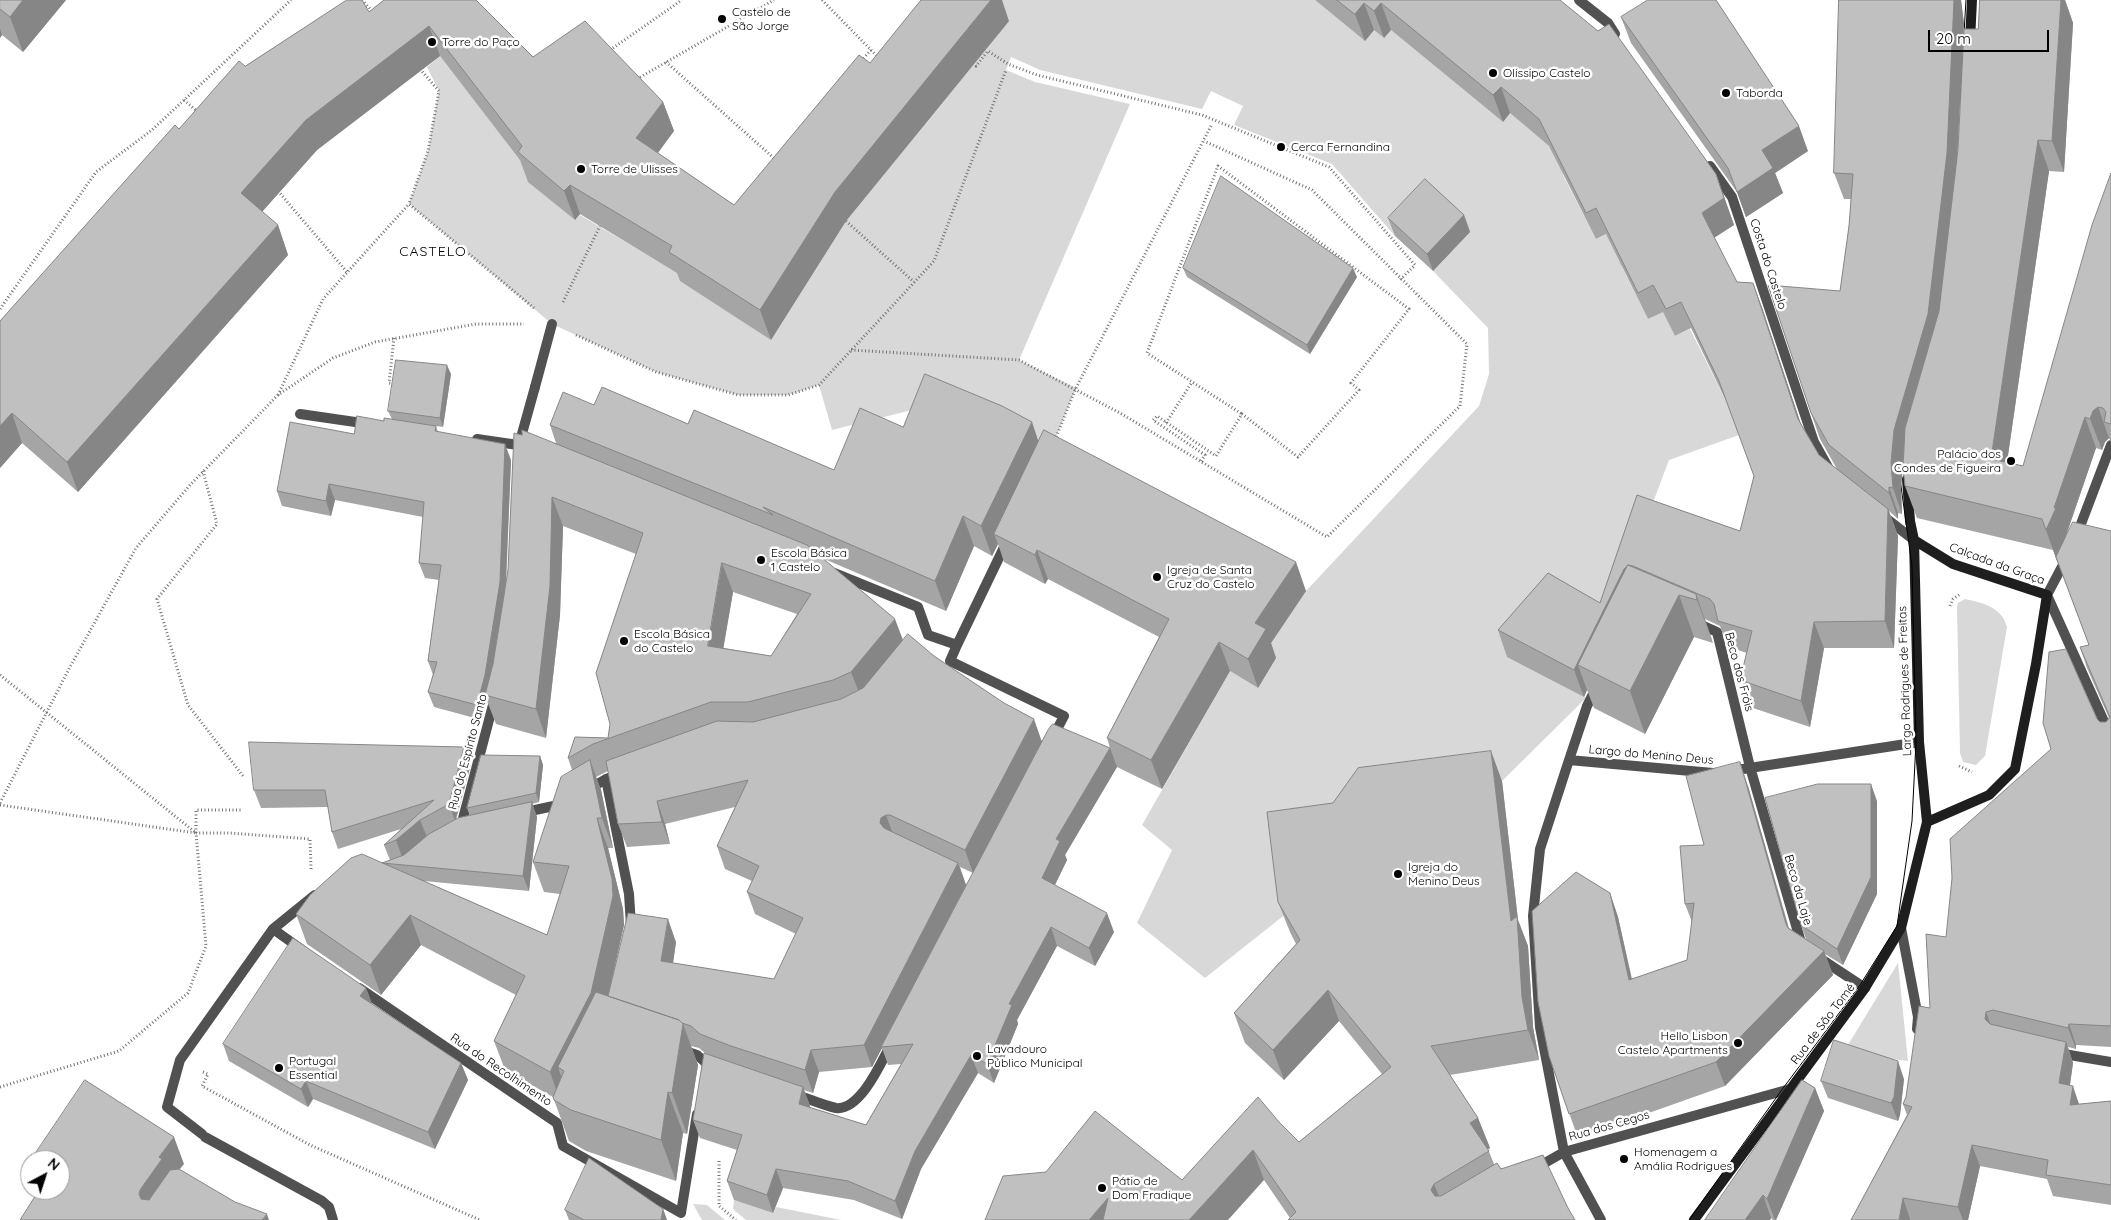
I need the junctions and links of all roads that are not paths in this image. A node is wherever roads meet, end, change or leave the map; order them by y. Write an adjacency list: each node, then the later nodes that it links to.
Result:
1 (1579, 0): 3 (street)
2 (1972, 0): 4 (street)
3 (1619, 39)
4 (1970, 47)
5 (1704, 157): 14 (street, Costa do Castelo)
6 (552, 324): 11 (street)
7 (300, 414): 8 (street)
8 (376, 425)
9 (471, 438): 11 (street)
10 (2111, 446): 19 (street, Calçada da Graça)
11 (518, 450): 12 (street)
12 (536, 453)
13 (1908, 467): 17 (street, Largo Rodrigues de Freitas)
14 (1833, 476)
15 (1878, 512): 17 (street)
16 (1011, 533): 21 (street)
17 (1914, 540): 19 (street, Calçada da Graça); 25 (street, Largo Rodrigues de Freitas)
18 (825, 569): 21 (street)
19 (2047, 595): 24 (street); 32 (street, Calçada da Graça)
20 (1683, 617): 28 (street, Beco dos Fróis)
21 (957, 645): 26 (street)
22 (1603, 673): 27 (street)
23 (497, 692): 33 (street, Rua do Espírito Santo)
24 (2111, 737)
25 (1919, 742): 28 (street, Largo do Menino Deus); 32 (street, Largo Rodrigues de Freitas)
26 (1046, 749)
27 (1569, 760): 28 (street, Largo do Menino Deus); 50 (street)
28 (1750, 767): 40 (street, Beco da Laje)
29 (633, 769): 30 (street)
30 (606, 779): 31 (street); 37 (street)
31 (508, 816)
32 (1926, 822): 35 (street, Rua de São Tomé)
33 (462, 827)
34 (317, 894): 36 (street)
35 (1901, 928): 40 (street, Rua de São Tomé); 41 (street)
36 (273, 930): 38 (street); 52 (street)
37 (629, 935)
38 (314, 957)
39 (346, 979): 49 (street, Rua do Recolhimento)
40 (1865, 988): 47 (street, Rua de São Tomé)
41 (1916, 1035)
42 (892, 1039): 48 (street)
43 (670, 1046): 46 (street)
44 (2047, 1050): 45 (street)
45 (2111, 1062)
46 (707, 1066)
47 (1790, 1089): 50 (street, Rua dos Cegos); 54 (street, Rua de São Tomé)
48 (782, 1090)
49 (699, 1100)
50 (1564, 1152): 51 (street, Rua dos Cegos); 53 (street)
51 (1526, 1174)
52 (333, 1220)
53 (1601, 1220)
54 (1694, 1220)

